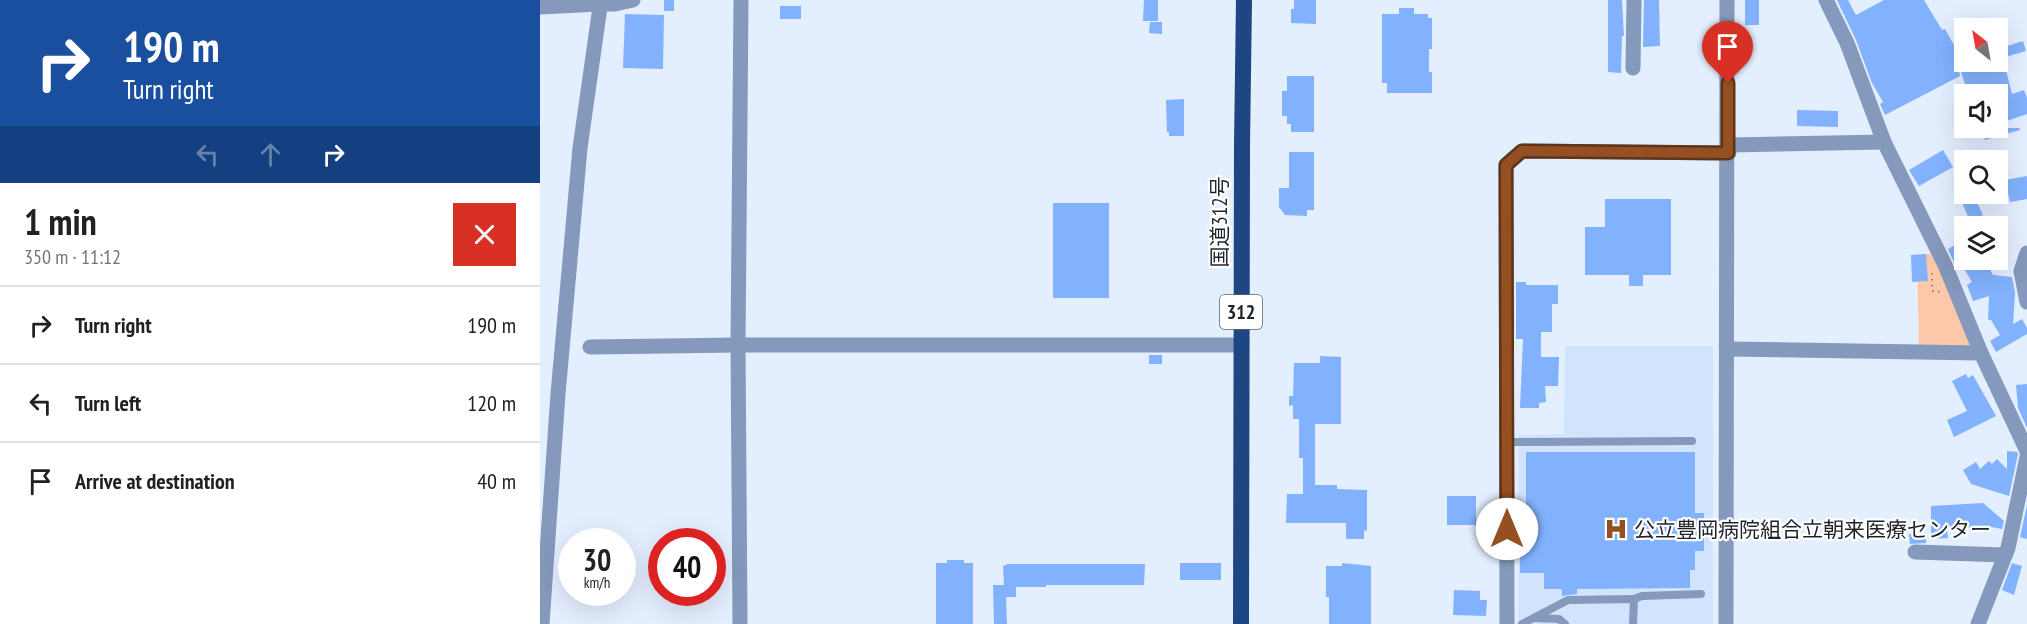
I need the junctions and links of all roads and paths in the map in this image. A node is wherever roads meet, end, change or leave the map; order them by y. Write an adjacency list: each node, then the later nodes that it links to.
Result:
1 (633, 0): 7 (street)
2 (741, 0): 14 (street)
3 (1244, 0): 15 (highway, 国道312号 / 312)
4 (1634, 0): 9 (street)
5 (1727, 0): 11 (street)
6 (1826, 0): 10 (street)
7 (600, 2): 8 (street); 28 (street)
8 (540, 7)
9 (1634, 68)
10 (1884, 142): 11 (street); 18 (street)
11 (1729, 149): 17 (street); 20 (street)
12 (2027, 253): 13 (street)
13 (2027, 302)
14 (738, 345): 15 (street); 16 (street); 29 (street)
15 (1241, 345): 30 (highway, 国道312号 / 312)
16 (590, 347)
17 (1728, 349): 18 (street); 35 (street)
18 (1982, 353): 21 (street)
19 (1692, 441): 20 (lane)
20 (1506, 442): 31 (street)
21 (2027, 451)
22 (2027, 457): 24 (street)
23 (1915, 552): 24 (street)
24 (2005, 555): 36 (street)
25 (1701, 594): 26 (lane)
26 (1634, 599): 27 (lane); 34 (lane)
27 (1534, 618): 32 (lane); 33 (lane)
28 (542, 624)
29 (740, 624)
30 (1241, 624)
31 (1507, 624)
32 (1522, 624)
33 (1565, 624)
34 (1633, 624)
35 (1726, 624)
36 (1978, 624)

